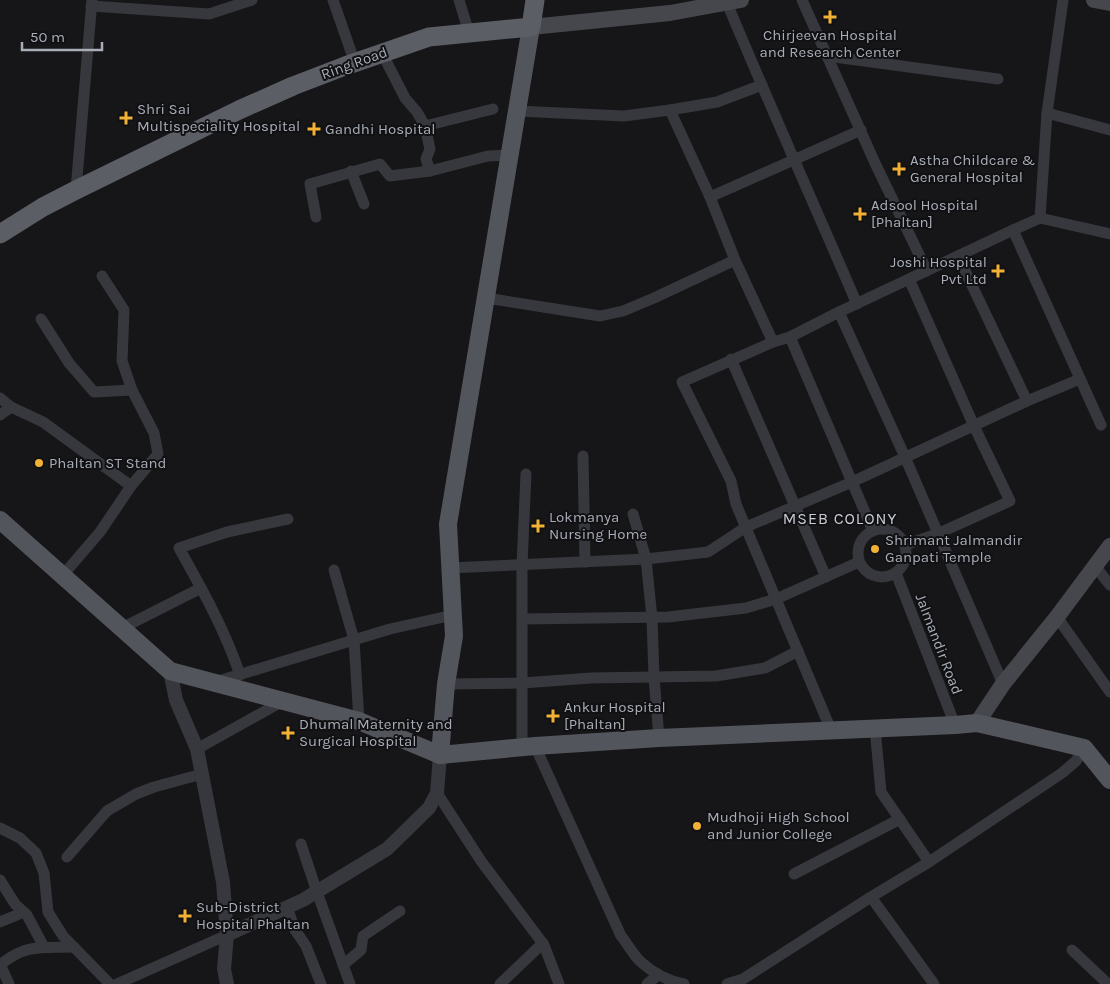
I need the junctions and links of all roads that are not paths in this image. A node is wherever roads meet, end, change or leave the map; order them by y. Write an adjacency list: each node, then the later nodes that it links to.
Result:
1 (211, 0): 12 (street)
2 (252, 0): 12 (street)
3 (333, 0): 17 (street)
4 (459, 0): 14 (street)
5 (535, 0): 13 (highway)
6 (802, 0): 16 (street)
7 (1063, 0): 23 (street)
8 (1094, 0): 11 (main road)
9 (734, 1): 13 (main road, Ring Road); 19 (street)
10 (92, 3): 12 (street); 31 (street)
11 (1110, 3)
12 (209, 14)
13 (531, 27): 14 (highway, Ring Road); 22 (main road)
14 (468, 33): 15 (highway, Ring Road)
15 (382, 53): 17 (highway, Ring Road); 24 (street)
16 (828, 56): 18 (street); 25 (street)
17 (354, 62): 31 (highway, Ring Road)
18 (998, 79)
19 (762, 86): 21 (street); 28 (street)
20 (493, 109): 24 (street)
21 (670, 110): 22 (street); 32 (street)
22 (517, 111): 27 (main road)
23 (1047, 113): 26 (street); 35 (street)
24 (425, 126): 30 (street)
25 (861, 130): 28 (street); 41 (street)
26 (1110, 130)
27 (510, 155): 30 (street); 44 (main road)
28 (795, 160): 32 (street); 45 (street)
29 (352, 171): 30 (street); 33 (street); 34 (street)
30 (430, 171)
31 (76, 190): 37 (highway, Ring Road)
32 (710, 196): 40 (street)
33 (364, 204)
34 (316, 217)
35 (1040, 218): 36 (street); 38 (street)
36 (1013, 230): 39 (street); 51 (street)
37 (0, 234)
38 (1110, 234)
39 (958, 256): 41 (street); 54 (street)
40 (735, 260): 44 (street); 49 (street)
41 (927, 271): 43 (street)
42 (102, 276): 52 (street)
43 (909, 279): 45 (street); 58 (street)
44 (486, 298): 78 (main road)
45 (857, 304): 46 (street)
46 (839, 312): 48 (street); 60 (street)
47 (41, 319): 52 (street)
48 (790, 337): 49 (street); 62 (street)
49 (773, 342): 50 (street)
50 (732, 360): 64 (street); 68 (street)
51 (1080, 379): 54 (street); 57 (street)
52 (132, 390): 63 (street)
53 (0, 398): 55 (street)
54 (1027, 401): 58 (street)
55 (11, 407): 56 (street); 63 (street)
56 (0, 415)
57 (1101, 425)
58 (974, 426): 60 (street); 70 (street)
59 (583, 456): 74 (street)
60 (905, 457): 62 (street); 70 (street)
61 (526, 474): 76 (street)
62 (852, 482): 64 (street); 69 (street)
63 (130, 486): 81 (street)
64 (795, 506): 68 (street); 82 (street)
65 (633, 514): 73 (street)
66 (288, 519): 84 (street)
67 (0, 520): 81 (main road)
68 (746, 527): 73 (street); 85 (street)
69 (873, 530): 71 (street); 75 (street)
70 (937, 534): 71 (street); 99 (street)
71 (905, 545): 80 (street)
72 (1110, 546): 77 (main road)
73 (646, 559): 74 (street); 88 (street)
74 (585, 562): 76 (street)
75 (859, 562): 80 (street); 82 (street)
76 (522, 565): 78 (street); 89 (street)
77 (1095, 566): 83 (street); 87 (main road)
78 (450, 568): 86 (main road)
79 (334, 570): 91 (street)
80 (896, 573): 104 (street, Jalmandir Road)
81 (63, 576): 90 (main road)
82 (826, 577): 85 (street)
83 (1110, 586)
84 (201, 588): 90 (street); 94 (street)
85 (776, 599): 88 (street); 92 (street)
86 (453, 615): 91 (street); 98 (main road)
87 (1057, 617): 99 (main road); 100 (street)
88 (652, 618): 89 (street); 95 (street)
89 (522, 619): 97 (street)
90 (122, 628): 93 (main road)
91 (354, 640): 94 (street); 102 (street)
92 (798, 651): 95 (street); 106 (street)
93 (170, 671): 96 (main road); 110 (street)
94 (240, 675): 96 (street)
95 (654, 677): 97 (street); 107 (street)
96 (214, 682): 101 (main road)
97 (522, 683): 98 (street); 108 (street)
98 (446, 684): 111 (main road)
99 (1003, 684): 103 (main road)
100 (1110, 692)
101 (283, 701): 102 (main road); 110 (street)
102 (359, 721): 111 (main road)
103 (977, 723): 104 (main road); 109 (main road)
104 (955, 726): 105 (main road)
105 (875, 728): 106 (main road); 115 (street)
106 (831, 730): 107 (main road)
107 (659, 738): 108 (main road)
108 (529, 746): 111 (main road); 135 (street)
109 (1084, 748): 113 (main road); 119 (street)
110 (198, 749): 112 (street)
111 (440, 755): 114 (street)
112 (202, 774): 118 (street); 128 (street)
113 (1110, 780)
114 (437, 793): 122 (street); 129 (street)
115 (900, 819): 119 (street); 120 (street)
116 (0, 828): 131 (street)
117 (301, 844): 122 (street)
118 (67, 857)
119 (929, 862): 123 (street)
120 (794, 874)
121 (0, 880): 126 (street)
122 (316, 892): 124 (street); 134 (street)
123 (871, 896): 136 (street); 148 (street)
124 (287, 907): 128 (street); 141 (street)
125 (400, 911): 134 (street)
126 (24, 912): 127 (street); 130 (street)
127 (0, 922)
128 (227, 935): 139 (street); 140 (street)
129 (543, 943): 143 (street); 144 (street)
130 (44, 947): 131 (street); 133 (street)
131 (74, 947): 138 (street)
132 (1072, 950): 149 (street)
133 (0, 965): 137 (street)
134 (343, 965): 142 (street)
135 (658, 975): 145 (street); 146 (street)
136 (745, 982): 147 (street)
137 (9, 984)
138 (110, 984)
139 (117, 984)
140 (227, 984)
141 (320, 984)
142 (350, 984)
143 (500, 984)
144 (559, 984)
145 (647, 984)
146 (679, 984)
147 (727, 984)
148 (934, 984)
149 (1108, 984)

